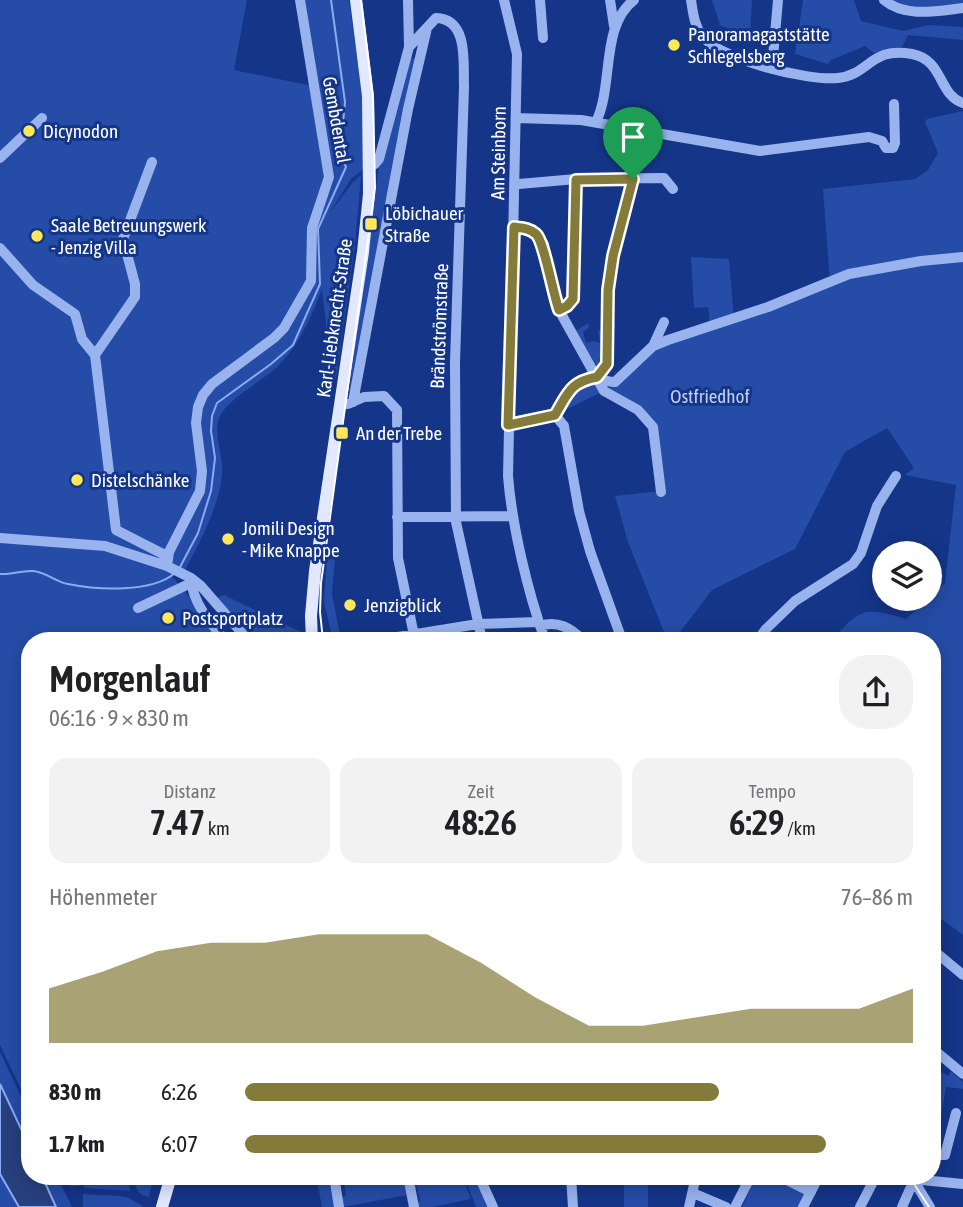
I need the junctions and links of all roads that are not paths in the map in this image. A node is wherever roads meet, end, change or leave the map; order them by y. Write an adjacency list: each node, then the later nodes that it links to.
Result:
1 (300, 0): 46 (street, Gembdental)
2 (356, 0): 24 (main road, Karl-Liebknecht-Straße)
3 (408, 0): 15 (street)
4 (504, 0): 20 (street, Am Steinborn)
5 (540, 0): 14 (street)
6 (610, 0): 13 (street)
7 (634, 0): 13 (street)
8 (691, 0): 16 (street)
9 (778, 0): 16 (street)
10 (884, 0): 11 (street)
11 (963, 8)
12 (428, 25): 15 (street); 37 (street); 42 (street, Brändströmstraße)
13 (614, 26): 21 (street)
14 (543, 38)
15 (409, 47): 24 (street)
16 (772, 69): 17 (street)
17 (963, 103)
18 (894, 104): 21 (street)
19 (42, 118): 22 (street)
20 (516, 118): 21 (street); 29 (street, Am Steinborn)
21 (596, 122)
22 (0, 158)
23 (152, 162): 35 (street)
24 (370, 165): 37 (main road, Karl-Liebknecht-Straße)
25 (633, 179): 26 (street); 28 (street); 36 (street)
26 (576, 180): 27 (street); 32 (street)
27 (520, 184)
28 (673, 189)
29 (514, 227): 32 (street); 39 (street, Am Steinborn)
30 (0, 248): 35 (street)
31 (963, 257): 34 (street)
32 (559, 310): 36 (street)
33 (664, 322): 34 (street)
34 (653, 346): 36 (street)
35 (94, 355): 46 (street)
36 (597, 377): 38 (street); 41 (street)
37 (347, 403): 44 (street); 52 (main road, Karl-Liebknecht-Straße)
38 (555, 415): 39 (street); 58 (street)
39 (508, 425): 43 (street, Am Steinborn)
40 (896, 476): 59 (street)
41 (661, 492)
42 (456, 516): 43 (street); 44 (street); 48 (street, Brändströmstraße)
43 (513, 516): 49 (street, Am Steinborn)
44 (397, 517): 53 (street)
45 (0, 538): 46 (street)
46 (182, 574): 47 (street); 50 (street); 51 (street)
47 (138, 608)
48 (478, 624): 49 (street); 54 (street); 55 (street, Brändströmstraße)
49 (539, 624): 56 (street, Am Steinborn); 57 (street)
50 (218, 632)
51 (241, 632)
52 (312, 632)
53 (413, 632)
54 (439, 632)
55 (480, 632)
56 (542, 632)
57 (574, 632)
58 (619, 632)
59 (764, 632)
60 (941, 957): 61 (street)
61 (963, 975)
62 (941, 1056): 63 (street)
63 (963, 1074)
64 (956, 1113): 65 (street)
65 (941, 1155)
66 (941, 1180): 67 (street)
67 (963, 1184)
68 (168, 1185): 82 (main road)
69 (336, 1185): 83 (street)
70 (410, 1185): 84 (street)
71 (483, 1185): 85 (street)
72 (573, 1185): 86 (street)
73 (694, 1185): 81 (street)
74 (746, 1185): 89 (street)
75 (797, 1185): 80 (street)
76 (814, 1185): 80 (street)
77 (871, 1185): 91 (street)
78 (911, 1185): 92 (street)
79 (916, 1185): 93 (street)
80 (811, 1192): 90 (street)
81 (693, 1193): 87 (street); 88 (street)
82 (162, 1207)
83 (340, 1207)
84 (414, 1207)
85 (493, 1207)
86 (573, 1207)
87 (689, 1207)
88 (726, 1207)
89 (735, 1207)
90 (803, 1207)
91 (860, 1207)
92 (901, 1207)
93 (930, 1207)

